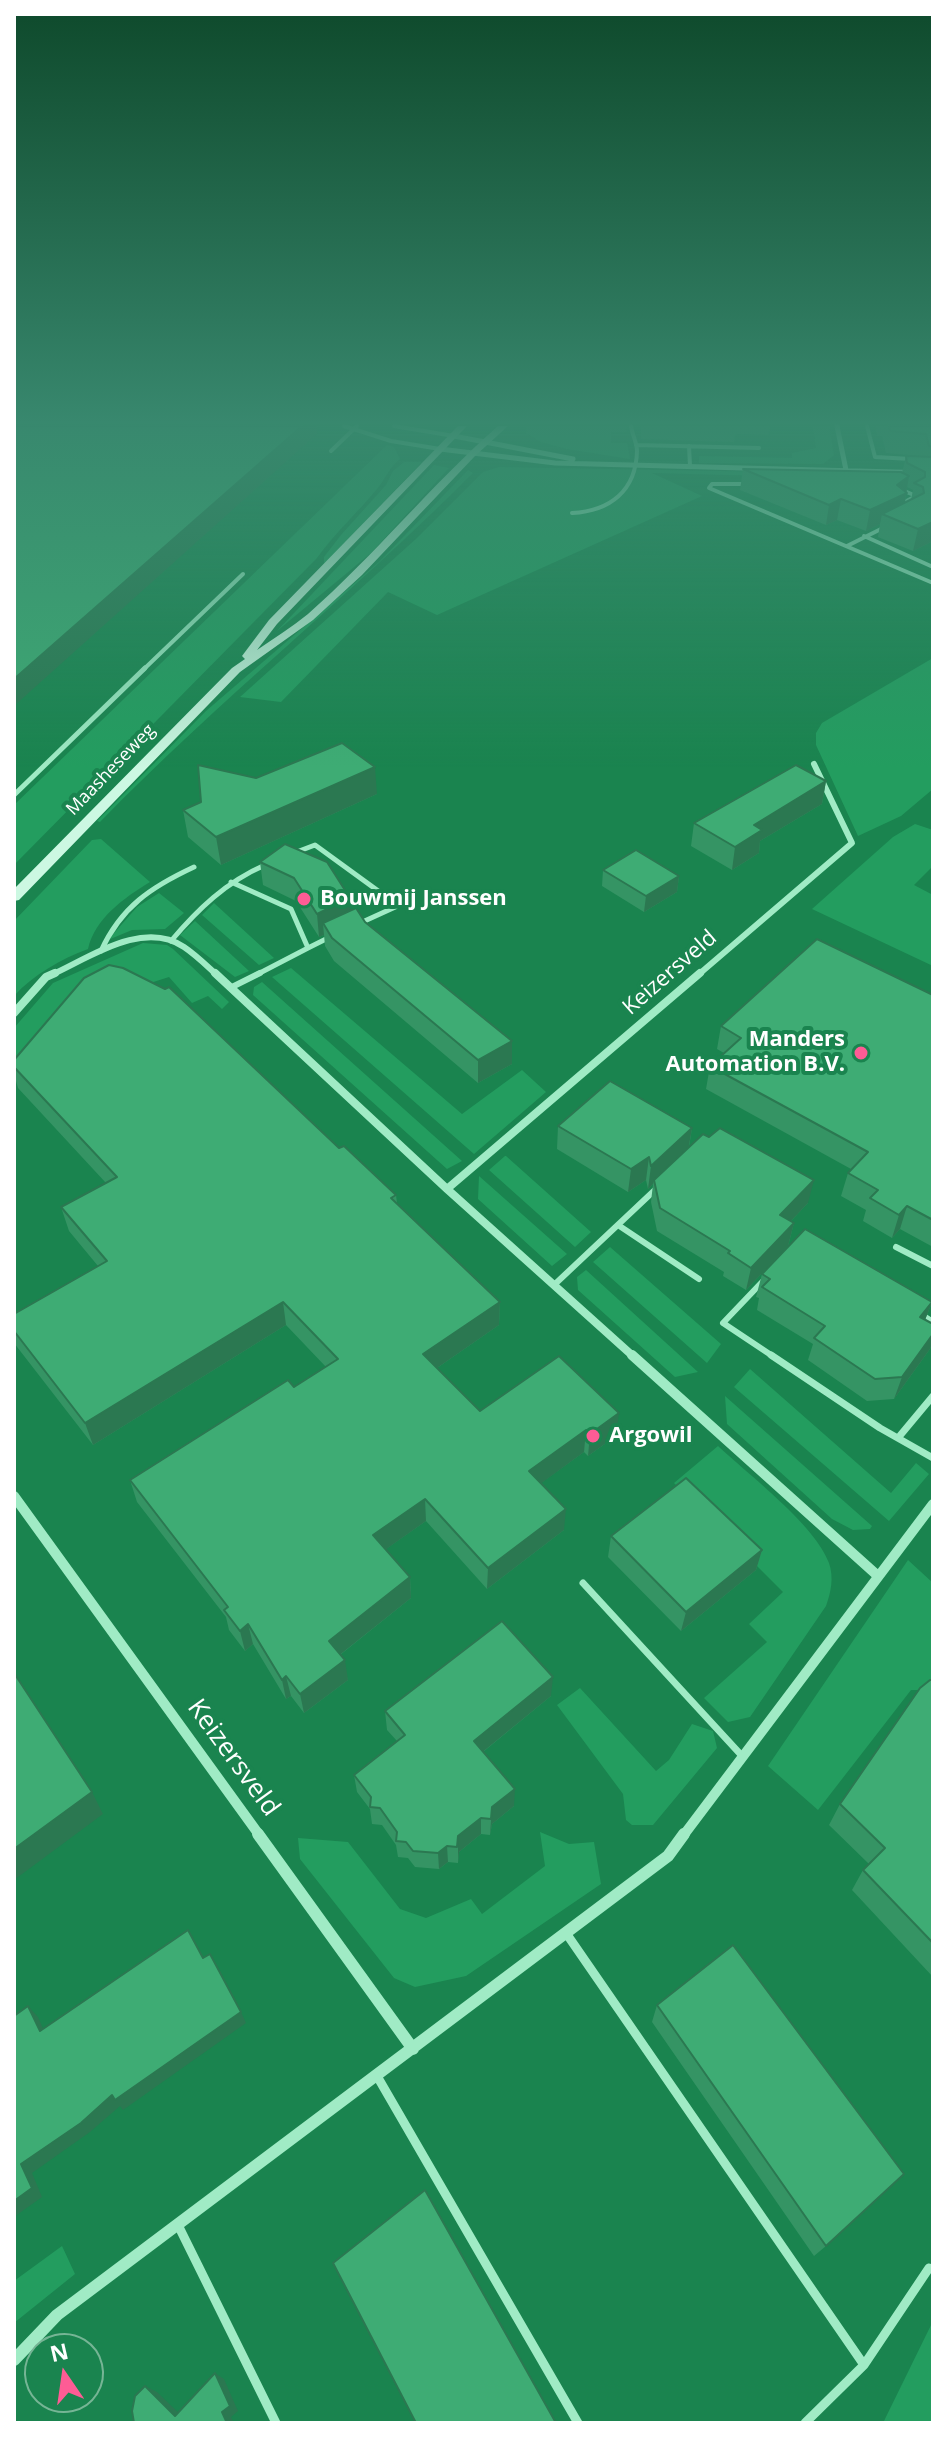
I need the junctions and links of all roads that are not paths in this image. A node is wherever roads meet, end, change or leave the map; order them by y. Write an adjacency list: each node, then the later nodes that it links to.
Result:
1 (352, 540): 10 (main road, Maasheseweg)
2 (389, 540): 10 (main road, Maasheseweg)
3 (832, 540): 6 (lane)
4 (858, 540): 6 (lane)
5 (872, 540): 7 (lane)
6 (847, 546): 9 (lane)
7 (933, 567)
8 (243, 574): 12 (lane)
9 (933, 583)
10 (236, 670): 18 (main road, Maasheseweg)
11 (814, 764): 28 (street, Keizersveld)
12 (14, 795)
13 (287, 856): 17 (lane)
14 (273, 861): 16 (lane)
15 (194, 867): 24 (lane)
16 (231, 882): 22 (lane); 23 (lane)
17 (381, 893)
18 (14, 897)
19 (415, 898): 20 (lane)
20 (348, 929)
21 (334, 935): 23 (lane)
22 (171, 941): 24 (street); 25 (street)
23 (308, 948): 25 (lane)
24 (101, 951): 26 (street)
25 (232, 987): 28 (street)
26 (14, 1013)
27 (662, 1183): 29 (lane)
28 (447, 1189): 34 (street)
29 (618, 1225): 33 (lane); 34 (lane)
30 (896, 1247): 31 (lane)
31 (933, 1266)
32 (772, 1272): 38 (lane)
33 (699, 1279)
34 (554, 1285): 42 (street)
35 (906, 1306): 36 (lane)
36 (933, 1322)
37 (933, 1396): 38 (lane)
38 (898, 1438): 39 (lane)
39 (933, 1458)
40 (14, 1496): 46 (street, Keizersveld)
41 (933, 1504): 42 (street)
42 (878, 1576): 44 (street)
43 (583, 1583): 44 (lane)
44 (743, 1757): 45 (street)
45 (566, 1933): 46 (street); 51 (lane)
46 (413, 2049): 47 (street)
47 (377, 2076): 48 (street); 53 (lane)
48 (178, 2225): 50 (street); 52 (lane)
49 (929, 2268): 51 (lane)
50 (14, 2360)
51 (864, 2365): 54 (lane)
52 (276, 2423)
53 (578, 2423)
54 (805, 2423)

